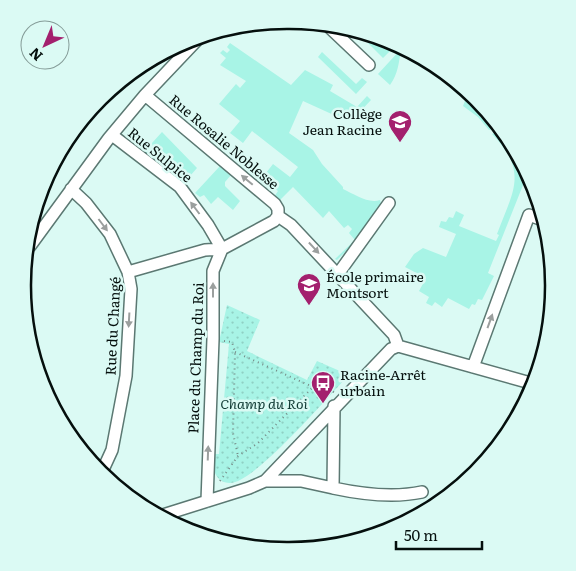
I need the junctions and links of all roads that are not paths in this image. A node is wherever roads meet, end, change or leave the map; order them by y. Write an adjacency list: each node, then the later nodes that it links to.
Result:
1 (336, 34): 3 (street)
2 (189, 48): 4 (street)
3 (369, 65)
4 (145, 95): 5 (street); 8 (street, Rue Rosalie Noblesse, one-way to 4)
5 (112, 135): 6 (street); 11 (street, Rue Sulpice, one-way to 5)
6 (71, 189): 10 (street); 12 (street, one-way to 12)
7 (390, 203): 13 (street)
8 (278, 216): 11 (street); 13 (street, one-way to 13)
9 (535, 217): 15 (street, one-way to 9)
10 (35, 239)
11 (222, 249): 12 (street, Rue du Changé); 22 (street, Place du Champ du Roi, one-way to 11)
12 (128, 272): 18 (street, Rue du Changé, one-way to 18)
13 (338, 274): 14 (street)
14 (398, 346): 15 (street); 17 (street)
15 (473, 367): 16 (street)
16 (526, 382)
17 (338, 402): 19 (street); 20 (street)
18 (105, 466)
19 (265, 481): 20 (street); 22 (street)
20 (333, 488): 21 (street)
21 (422, 492)
22 (207, 501): 23 (street)
23 (169, 513)

